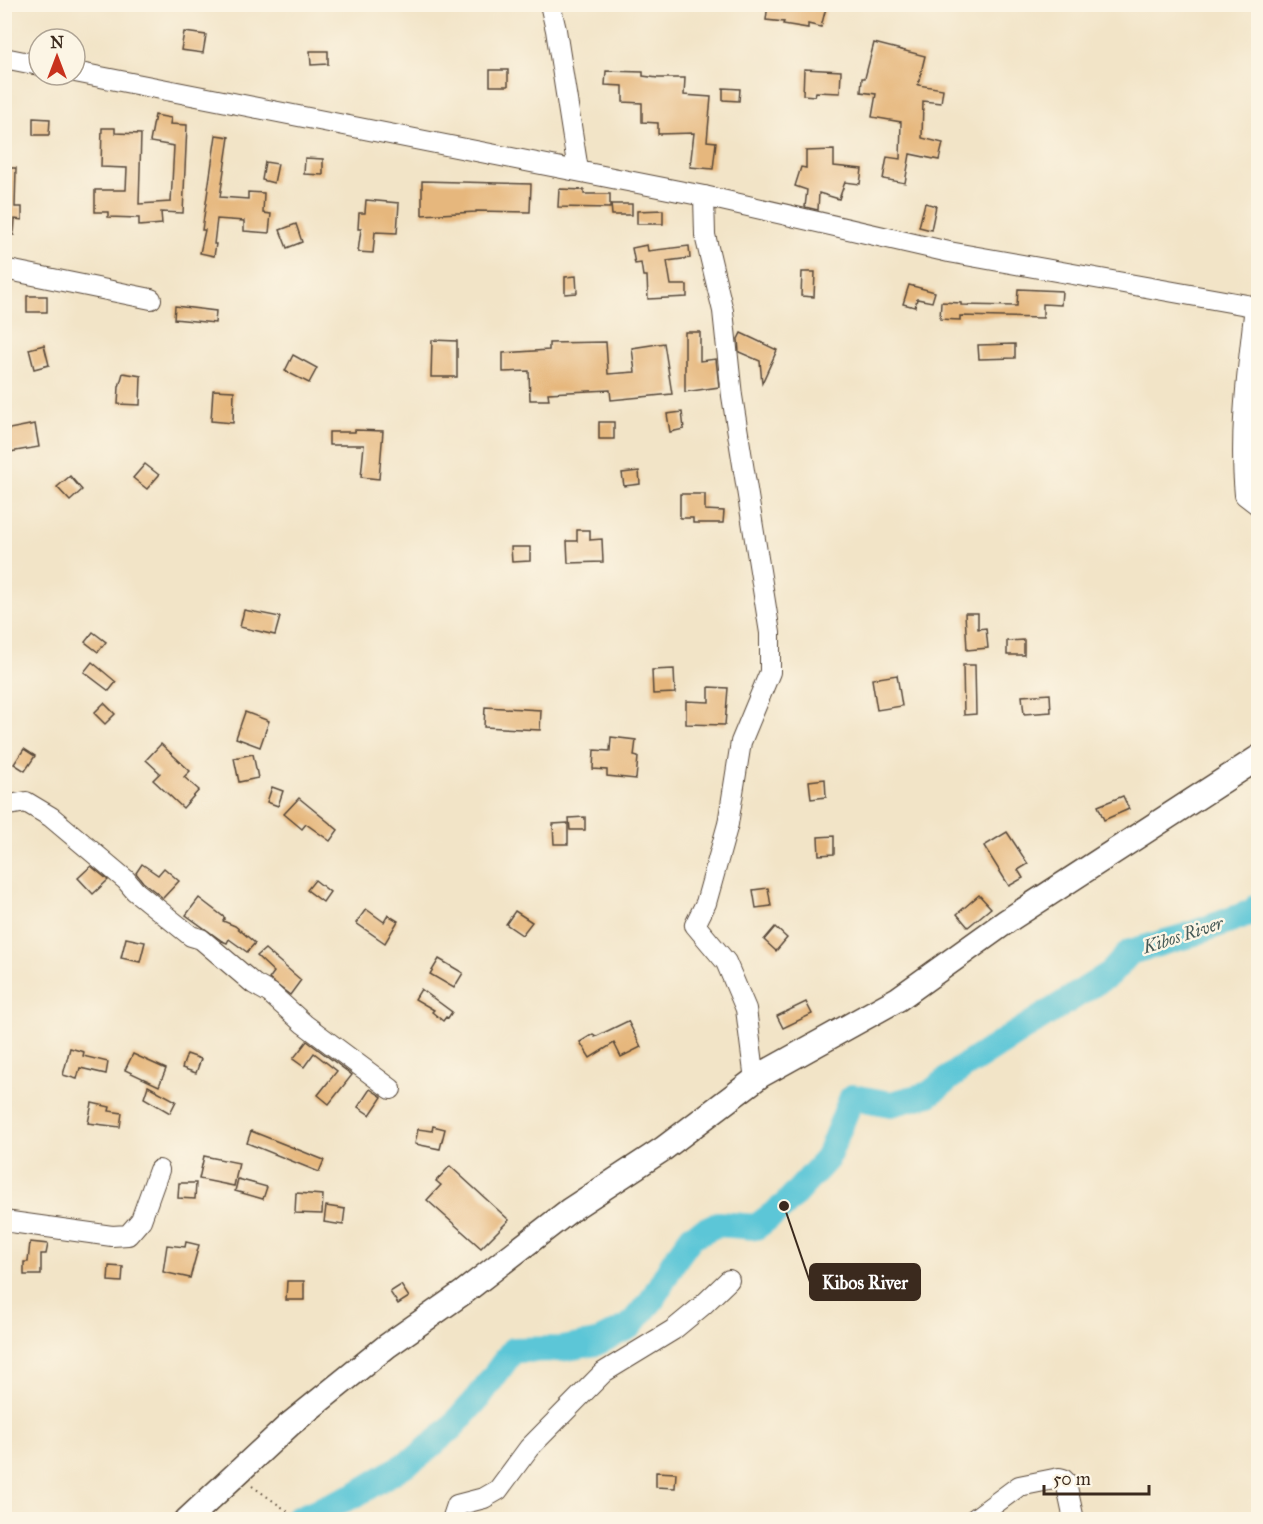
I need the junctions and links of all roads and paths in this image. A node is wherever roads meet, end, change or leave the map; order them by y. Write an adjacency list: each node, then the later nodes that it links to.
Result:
1 (550, 4): 5 (street)
2 (4, 58): 3 (street)
3 (27, 62)
4 (87, 74): 5 (street)
5 (578, 170): 6 (street)
6 (704, 196): 9 (street); 13 (street)
7 (4, 269): 8 (street)
8 (151, 299)
9 (1257, 306): 10 (street)
10 (1258, 505)
11 (1258, 758): 13 (main road)
12 (4, 806): 14 (street)
13 (755, 1080): 19 (main road)
14 (391, 1089)
15 (159, 1170): 16 (street)
16 (4, 1221)
17 (729, 1280): 21 (street)
18 (255, 1488): 20 (path)
19 (187, 1520)
20 (300, 1520)
21 (452, 1520)
22 (973, 1520): 23 (street)
23 (1074, 1520)

